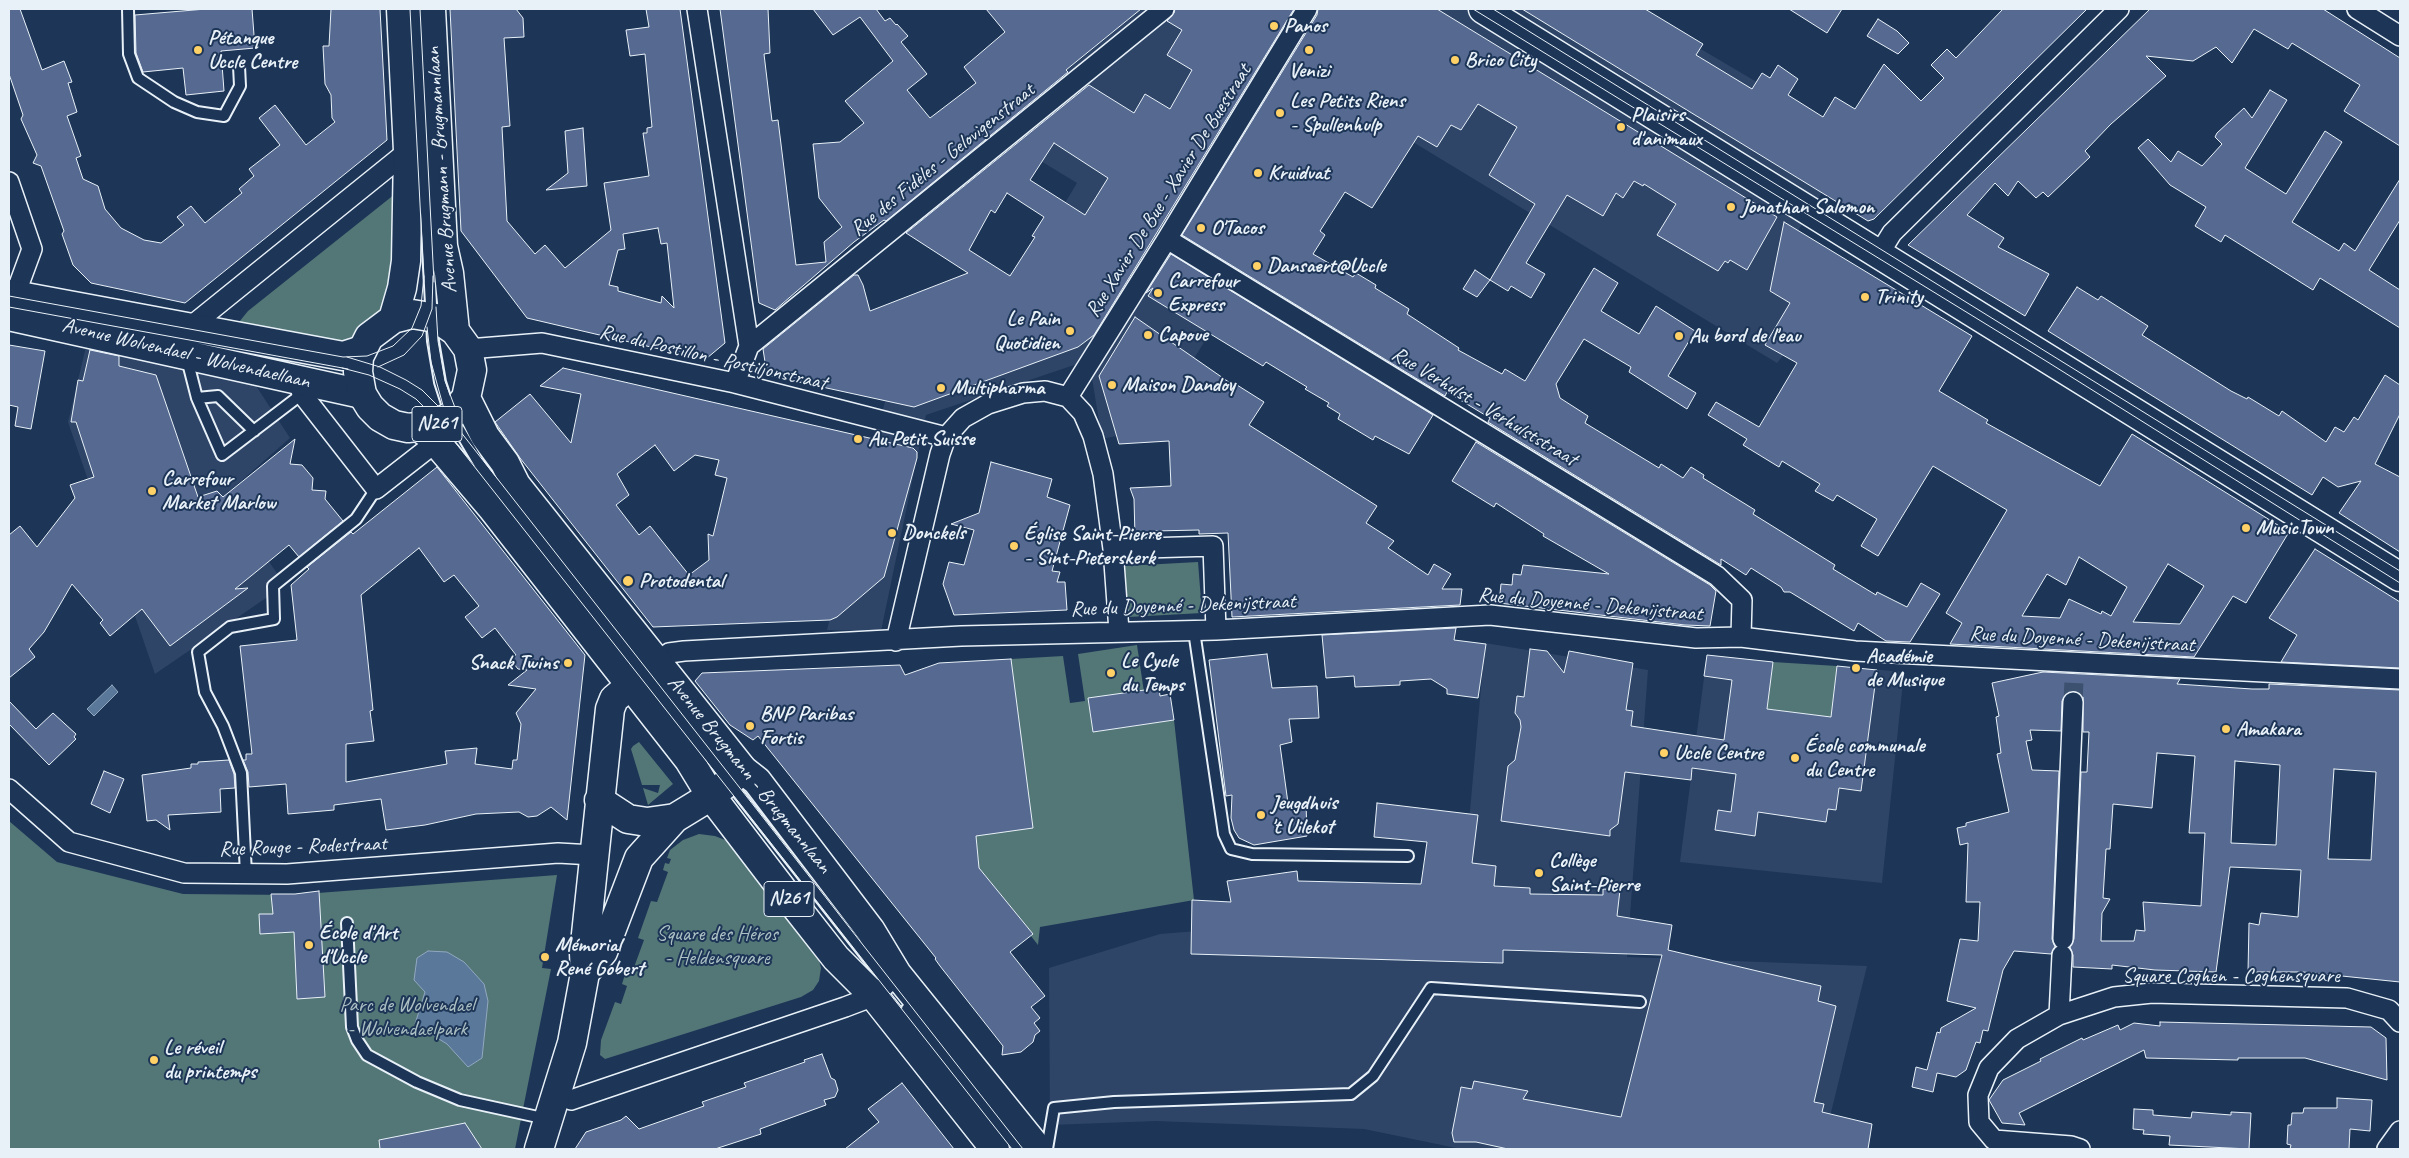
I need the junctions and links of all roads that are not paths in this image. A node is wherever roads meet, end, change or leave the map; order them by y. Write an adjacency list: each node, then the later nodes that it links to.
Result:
1 (128, 9): 12 (lane)
2 (401, 9): 13 (main road, Avenue Brugmann - Brugmannlaan)
3 (415, 9): 18 (lane, Avenue Brugmann - Brugmannlaan)
4 (431, 9): 20 (main road, Avenue Brugmann - Brugmannlaan / N261)
5 (697, 9): 22 (street)
6 (1164, 9): 22 (street, Rue des Fidèles - Gelovigenstraat)
7 (1307, 9): 15 (street, Rue Xavier De Bue - Xavier De Buestraat)
8 (1483, 9): 16 (main road)
9 (2119, 9): 16 (street)
10 (2356, 9): 11 (street)
11 (2400, 36)
12 (238, 66)
13 (408, 151): 19 (main road, Avenue Brugmann - Brugmannlaan); 21 (street)
14 (9, 182): 17 (street)
15 (1167, 239): 27 (street, Rue Xavier De Bue - Xavier De Buestraat); 39 (street, Rue Verhulst - Verhulststraat)
16 (1879, 254): 35 (main road)
17 (10, 305): 21 (main road, Avenue Wolvendael - Wolvendaellaan)
18 (432, 317): 19 (main road, Avenue Brugmann - Brugmannlaan / N261); 20 (main road, Avenue Brugmann - Brugmannlaan / N261); 29 (lane, Avenue Brugmann - Brugmannlaan)
19 (392, 319): 23 (main road, Avenue Brugmann - Brugmannlaan / N261)
20 (461, 340): 24 (street, Rue du Postillon - Postiljonstraat); 29 (main road, Avenue Brugmann - Brugmannlaan / N261)
21 (187, 341): 23 (main road, Avenue Wolvendael - Wolvendaellaan); 25 (main road, Avenue Wolvendael - Wolvendaellaan); 28 (lane)
22 (749, 346): 24 (street)
23 (362, 350): 26 (main road, Avenue Brugmann - Brugmannlaan / N261)
24 (735, 383): 32 (street, Rue du Postillon - Postiljonstraat)
25 (300, 387): 26 (main road, Avenue Wolvendael - Wolvendaellaan); 30 (lane); 33 (street)
26 (362, 394): 31 (main road, Avenue Brugmann - Brugmannlaan / N261)
27 (1068, 397): 32 (street); 34 (street)
28 (197, 398): 30 (lane); 30 (lane)
29 (459, 407): 31 (main road, Avenue Brugmann - Brugmannlaan / N261); 41 (main road, Avenue Brugmann - Brugmannlaan / N261)
30 (254, 431)
31 (428, 436): 33 (street); 41 (main road, Avenue Brugmann - Brugmannlaan / N261)
32 (946, 437): 40 (street)
33 (376, 489): 50 (lane)
34 (1113, 549): 37 (street); 38 (street)
35 (2400, 577)
36 (1194, 630): 37 (street, Rue du Doyenné - Dekenijstraat); 38 (street, Rue du Doyenné - Dekenijstraat); 49 (lane)
37 (1216, 630): 39 (street, Rue du Doyenné - Dekenijstraat)
38 (1119, 631): 40 (street, Rue du Doyenné - Dekenijstraat)
39 (1741, 637): 42 (street, Rue du Doyenné - Dekenijstraat)
40 (896, 641): 41 (street, Rue du Doyenné - Dekenijstraat)
41 (644, 673): 44 (main road, Avenue Brugmann - Brugmannlaan / N261); 44 (main road, Avenue Brugmann - Brugmannlaan / N261); 46 (main road)
42 (2400, 679)
43 (2072, 702): 55 (street)
44 (727, 782): 47 (main road); 53 (main road, Avenue Brugmann - Brugmannlaan / N261); 53 (main road, Avenue Brugmann - Brugmannlaan / N261)
45 (9, 789): 50 (street, Rue Rouge - Rodestraat)
46 (599, 800): 47 (main road); 48 (main road)
47 (675, 818): 52 (main road)
48 (593, 855): 50 (street, Rue Rouge - Rodestraat); 52 (main road)
49 (1408, 856)
50 (246, 874)
51 (347, 923): 57 (lane)
52 (586, 973): 57 (main road)
53 (890, 988): 57 (street); 60 (main road, Avenue Brugmann - Brugmannlaan / N261); 61 (main road, Avenue Brugmann - Brugmannlaan / N261)
54 (1640, 1002): 61 (lane)
55 (2058, 1015): 56 (street, Square Coghen - Coghensquare); 62 (street, Square Coghen - Coghensquare)
56 (2400, 1022)
57 (553, 1107): 59 (main road)
58 (2400, 1131): 63 (street)
59 (539, 1149)
60 (995, 1149)
61 (1035, 1149)
62 (2080, 1149)
63 (2387, 1149)

